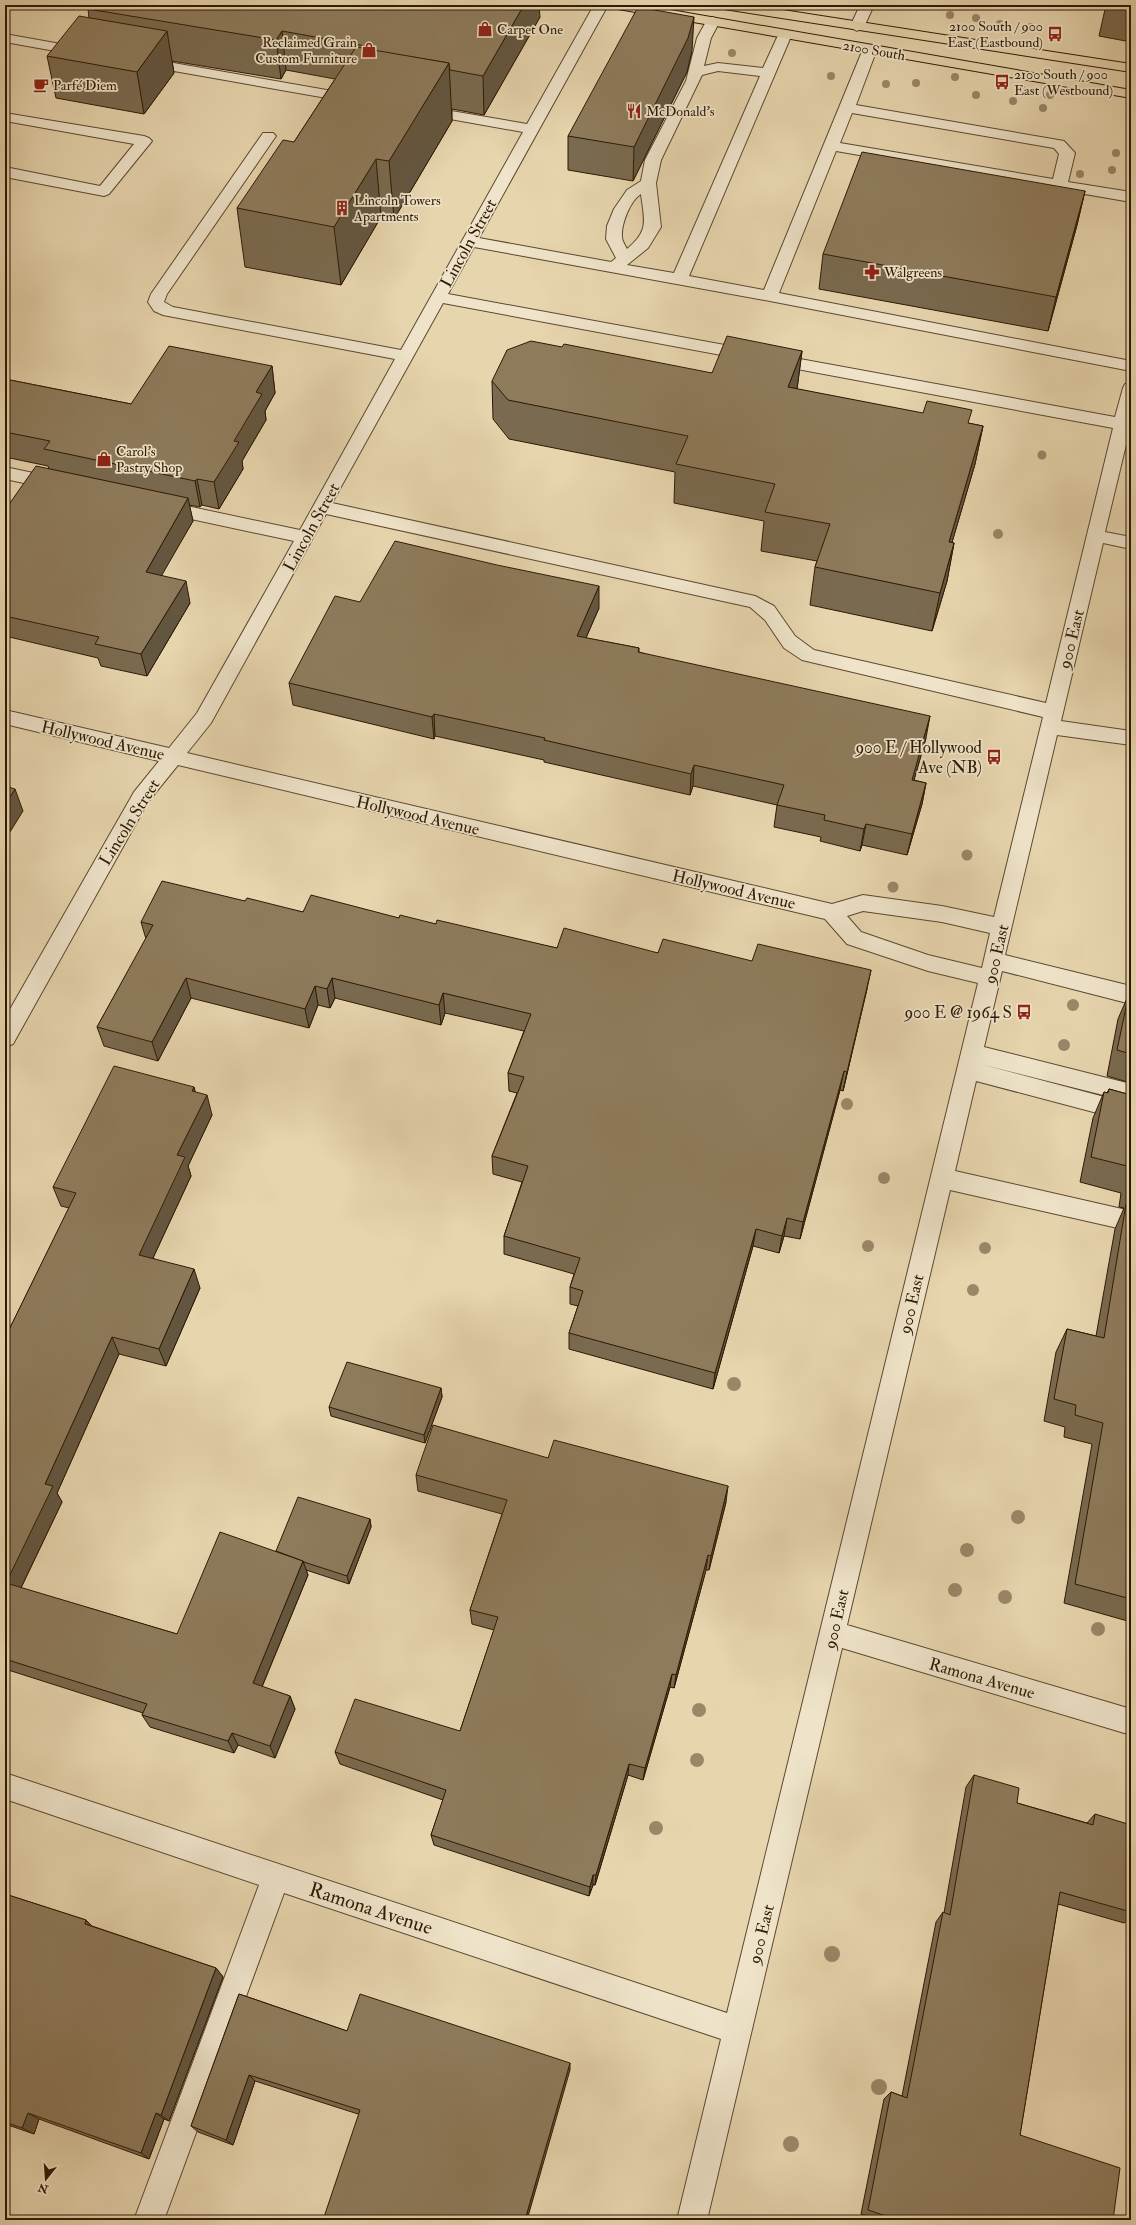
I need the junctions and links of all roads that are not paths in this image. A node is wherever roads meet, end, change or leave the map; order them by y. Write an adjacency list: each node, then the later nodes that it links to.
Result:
1 (601, 5): 20 (street, Lincoln Street)
2 (618, 5): 5 (main road, 2100 South)
3 (724, 5): 6 (main road, 2100 South)
4 (867, 5): 6 (street)
5 (713, 21): 7 (main road, 2100 South); 13 (street)
6 (857, 27): 12 (main road, 2100 South)
7 (785, 34): 9 (main road, 2100 South); 14 (street)
8 (5, 38): 10 (street)
9 (870, 49): 15 (main road, 2100 South); 18 (street)
10 (98, 54)
11 (130, 60): 16 (street)
12 (1131, 68)
13 (696, 72): 14 (street); 24 (street)
14 (768, 73): 29 (street)
15 (1131, 94)
16 (371, 102)
17 (410, 108): 20 (street)
18 (847, 108): 22 (street); 25 (street)
19 (5, 117): 23 (street)
20 (532, 129): 27 (street, Lincoln Street)
21 (268, 136): 32 (street)
22 (831, 146): 25 (street); 30 (street)
23 (5, 172)
24 (648, 183): 28 (street); 28 (street)
25 (1060, 185): 26 (street)
26 (1131, 197)
27 (470, 241): 28 (street); 31 (street, Lincoln Street)
28 (619, 263): 29 (street)
29 (680, 279): 30 (street)
30 (770, 296): 33 (street)
31 (438, 297): 32 (street, Lincoln Street); 34 (street)
32 (406, 356): 38 (street, Lincoln Street)
33 (1131, 366)
34 (1128, 408): 39 (street, 900 East)
35 (5, 474): 36 (street)
36 (75, 488)
37 (145, 503): 40 (street)
38 (322, 507): 40 (street, Lincoln Street); 43 (street)
39 (1096, 536): 41 (street); 43 (street, 900 East)
40 (305, 538): 45 (street, Lincoln Street)
41 (1131, 543)
42 (5, 717): 45 (street, Hollywood Avenue)
43 (1051, 719): 44 (street); 47 (street, 900 East)
44 (1131, 738)
45 (173, 756): 46 (street, Hollywood Avenue); 50 (street, Lincoln Street)
46 (832, 912): 47 (street, Hollywood Avenue); 48 (street)
47 (1002, 927): 48 (street, 900 East)
48 (992, 970): 49 (street); 51 (street, 900 East)
49 (1131, 995)
50 (5, 1038)
51 (970, 1062): 52 (street); 53 (street); 54 (street, 900 East)
52 (1131, 1093)
53 (1131, 1113)
54 (942, 1178): 55 (street); 56 (street, 900 East)
55 (1131, 1221)
56 (833, 1633): 57 (street, Ramona Avenue); 60 (street, 900 East)
57 (1131, 1722)
58 (5, 1786): 59 (street, Ramona Avenue)
59 (276, 1877): 60 (street, Ramona Avenue); 61 (street)
60 (737, 2030): 62 (street, 900 East)
61 (149, 2220)
62 (692, 2220)

